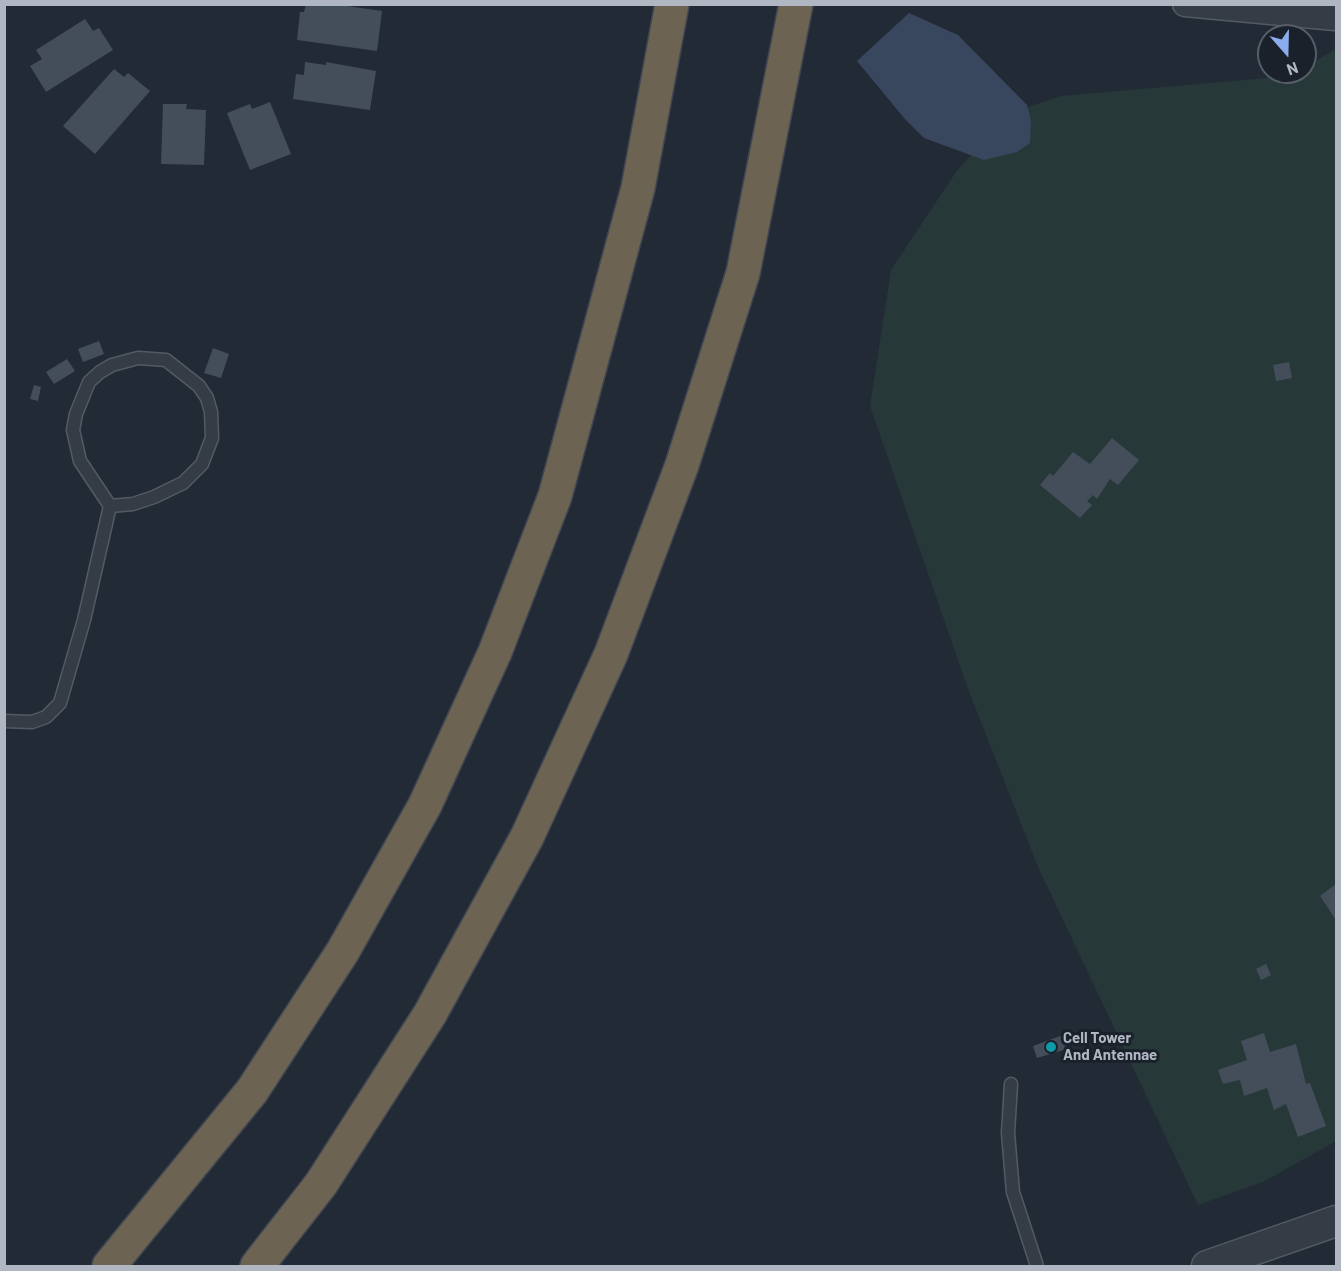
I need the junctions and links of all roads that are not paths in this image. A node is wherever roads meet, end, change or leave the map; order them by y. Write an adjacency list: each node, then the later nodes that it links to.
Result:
1 (655, 4): 6 (highway)
2 (672, 4): 6 (highway)
3 (796, 4): 12 (highway)
4 (1185, 4): 5 (street)
5 (1335, 18)
6 (638, 188): 11 (highway)
7 (110, 506): 7 (lane); 8 (lane)
8 (4, 721)
9 (1011, 1084): 13 (lane)
10 (1336, 1221): 14 (street)
11 (109, 1266)
12 (257, 1266)
13 (1037, 1266)
14 (1207, 1266)

